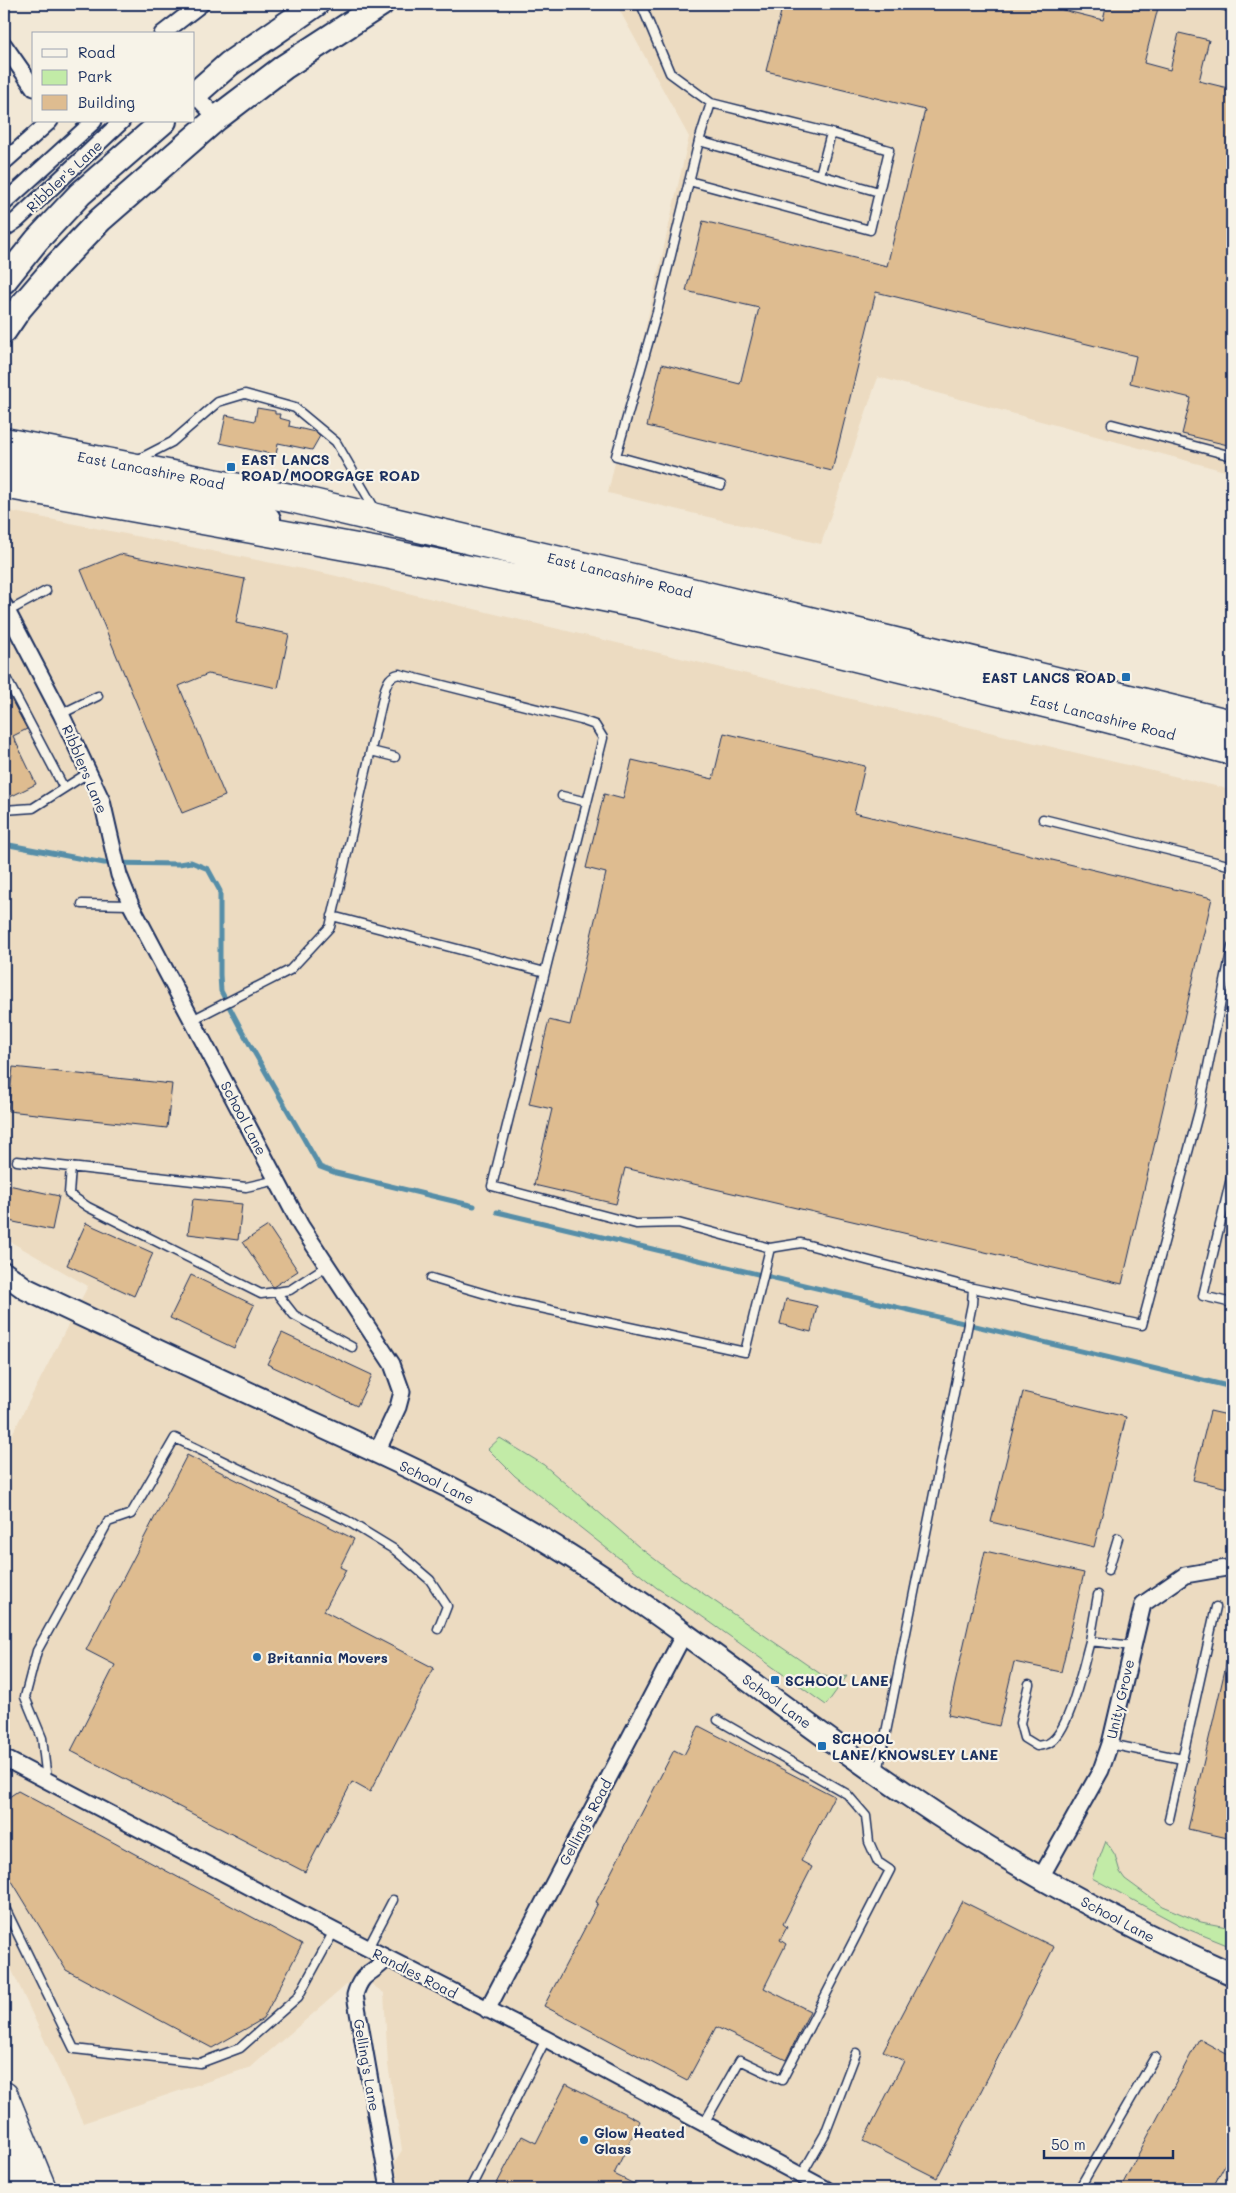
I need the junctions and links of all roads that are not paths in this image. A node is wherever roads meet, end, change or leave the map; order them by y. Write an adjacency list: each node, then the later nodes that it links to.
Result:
1 (201, 4): 7 (street)
2 (316, 4): 10 (main road)
3 (381, 4): 13 (main road)
4 (641, 4): 12 (lane)
5 (1220, 4): 6 (lane)
6 (1232, 8)
7 (165, 32)
8 (4, 45): 9 (street)
9 (32, 85)
10 (195, 93)
11 (195, 95): 13 (street)
12 (711, 102): 18 (lane); 19 (lane)
13 (217, 118): 27 (main road)
14 (49, 122): 20 (street)
15 (93, 122): 24 (street, Ribbler's Lane)
16 (121, 122): 25 (street, Ribbler's Lane)
17 (163, 122): 26 (main road)
18 (831, 132): 21 (lane); 23 (lane)
19 (699, 141): 21 (lane); 22 (lane)
20 (4, 162)
21 (820, 175): 23 (lane)
22 (689, 181): 23 (lane); 33 (lane)
23 (879, 192)
24 (4, 203)
25 (4, 228)
26 (4, 282)
27 (4, 330)
28 (1112, 424): 30 (lane)
29 (8, 445): 31 (highway, East Lancashire Road); 37 (main road)
30 (1232, 456)
31 (126, 465): 36 (highway, East Lancashire Road); 36 (lane)
32 (4, 484): 35 (highway, East Lancashire Road)
33 (721, 485)
34 (4, 495): 35 (highway)
35 (190, 518): 37 (highway, East Lancashire Road)
36 (381, 519): 43 (highway, East Lancashire Road)
37 (394, 555): 45 (highway, East Lancashire Road)
38 (46, 590): 39 (lane)
39 (6, 609): 42 (street, Ribblers Lane)
40 (4, 674): 48 (lane)
41 (98, 696): 42 (lane)
42 (61, 714): 47 (street, Ribblers Lane)
43 (1232, 724)
44 (371, 751): 46 (lane); 50 (lane); 56 (lane)
45 (1232, 751)
46 (395, 757)
47 (88, 773): 48 (lane); 55 (street, Ribblers Lane)
48 (64, 788): 51 (lane)
49 (562, 796): 50 (lane)
50 (587, 802): 58 (lane)
51 (4, 810)
52 (1043, 819): 53 (lane)
53 (1232, 866)
54 (82, 904): 55 (lane)
55 (131, 906): 59 (street, Ribblers Lane)
56 (332, 916): 58 (lane); 60 (lane)
57 (1232, 947): 70 (lane)
58 (545, 972): 65 (lane)
59 (177, 991): 60 (street, School Lane)
60 (192, 1020): 64 (street, School Lane)
61 (18, 1161): 62 (lane)
62 (71, 1167): 64 (lane); 72 (lane)
63 (1232, 1174): 73 (lane)
64 (277, 1180): 66 (street, School Lane)
65 (770, 1248): 68 (lane); 70 (lane)
66 (328, 1265): 72 (lane); 75 (street, School Lane)
67 (4, 1274): 71 (main road, School Lane)
68 (431, 1278)
69 (4, 1284): 71 (main road, School Lane)
70 (973, 1288): 90 (lane)
71 (26, 1289): 75 (main road, School Lane)
72 (276, 1292): 74 (lane)
73 (1232, 1303)
74 (352, 1347)
75 (377, 1452): 82 (main road, School Lane)
76 (1118, 1538): 78 (lane)
77 (1232, 1567): 84 (street, Unity Grove)
78 (1108, 1571)
79 (1098, 1595): 83 (lane)
80 (1216, 1607): 89 (lane)
81 (438, 1629): 91 (lane)
82 (684, 1634): 90 (main road, School Lane); 100 (street, Gelling's Road)
83 (1090, 1641): 84 (lane); 85 (lane)
84 (1133, 1646): 87 (street, Unity Grove)
85 (1029, 1684)
86 (718, 1720): 105 (lane)
87 (1110, 1744): 89 (lane); 93 (street, Unity Grove)
88 (4, 1758): 91 (street, Randles Road)
89 (1182, 1759): 92 (lane)
90 (878, 1774): 93 (main road, School Lane)
91 (46, 1780): 96 (street, Randles Road)
92 (1169, 1819)
93 (1041, 1877): 99 (main road, School Lane)
94 (393, 1900): 97 (lane)
95 (4, 1906): 96 (lane)
96 (334, 1931): 97 (street, Randles Road)
97 (368, 1948): 98 (street, Randles Road)
98 (387, 1958): 100 (street, Randles Road); 108 (street, Gelling's Lane)
99 (1232, 1974)
100 (487, 2010): 101 (street, Randles Road)
101 (546, 2039): 105 (street, Randles Road); 111 (lane)
102 (856, 2054): 107 (lane)
103 (1154, 2057): 113 (lane)
104 (4, 2096): 110 (highway)
105 (703, 2125): 107 (street, Randles Road)
106 (4, 2155): 109 (highway)
107 (801, 2176): 112 (street, Randles Road)
108 (388, 2188)
109 (20, 2189)
110 (42, 2189)
111 (470, 2189)
112 (826, 2189)
113 (1079, 2189)

